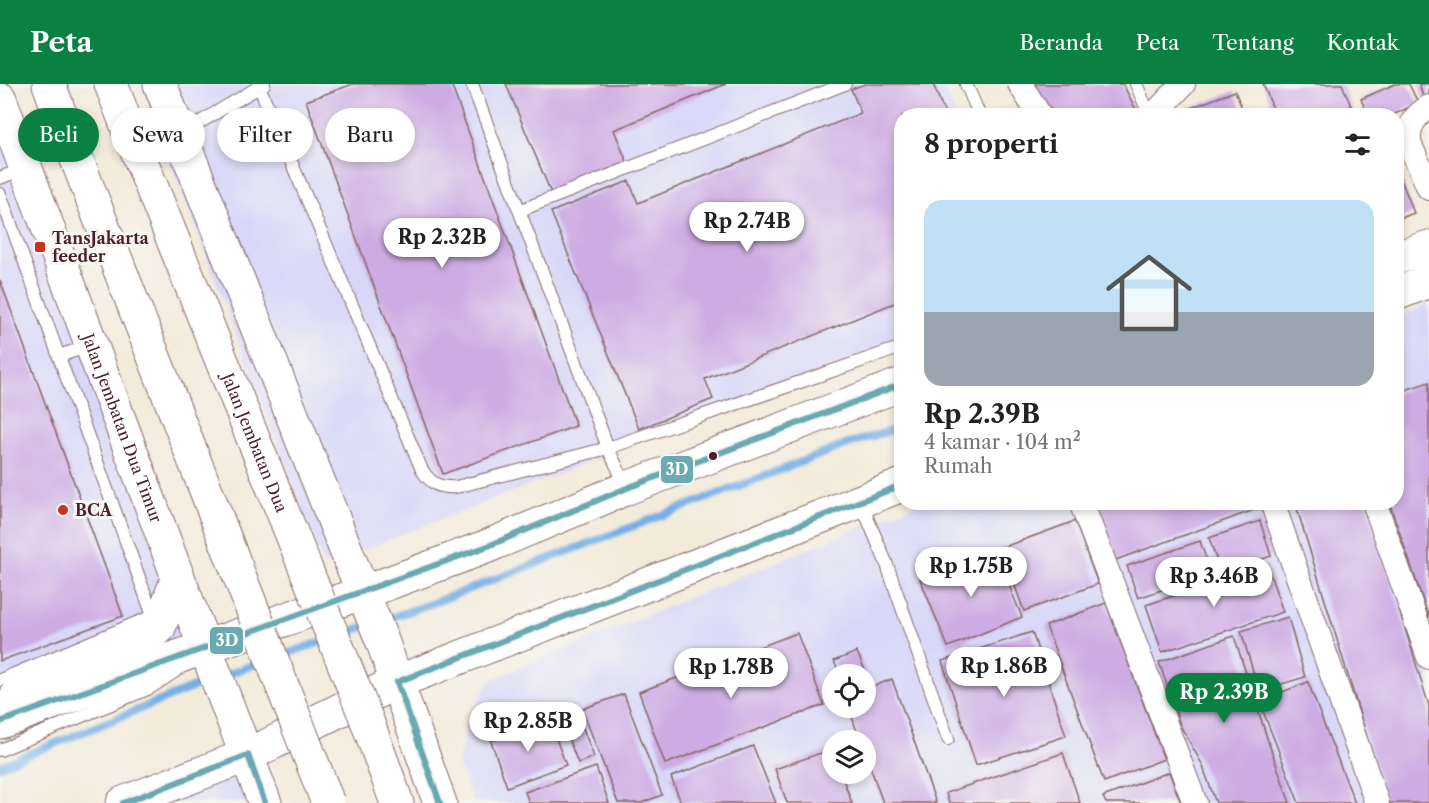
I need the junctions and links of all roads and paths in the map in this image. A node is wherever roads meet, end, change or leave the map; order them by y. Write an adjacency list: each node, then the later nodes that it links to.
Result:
1 (49, 84): 51 (main road, bridge)
2 (111, 84): 52 (main road, Jalan Jembatan Dua, bridge)
3 (160, 84): 13 (main road)
4 (472, 84): 23 (lane)
5 (845, 84): 23 (lane)
6 (966, 84): 14 (lane)
7 (1020, 84): 15 (street)
8 (1136, 84): 16 (lane)
9 (1183, 84): 17 (street)
10 (261, 85): 18 (lane); 32 (lane)
11 (0, 99): 20 (main road, Jalan Jembatan Dua Timur)
12 (1429, 106): 21 (street)
13 (169, 108)
14 (976, 108)
15 (1035, 108)
16 (1148, 108)
17 (1160, 108)
18 (205, 119)
19 (190, 162): 40 (main road)
20 (13, 173): 28 (main road, Jalan Jembatan Dua Timur)
21 (1429, 188)
22 (0, 194): 30 (lane)
23 (521, 210): 32 (lane)
24 (1429, 247): 25 (main road)
25 (1404, 255)
26 (1429, 281): 27 (main road)
27 (1404, 291)
28 (92, 345): 30 (lane); 39 (main road, Jalan Jembatan Dua Timur)
29 (894, 350): 32 (lane)
30 (59, 356): 43 (lane)
31 (894, 387): 33 (main road)
32 (608, 448): 33 (lane)
33 (627, 488): 40 (main road)
34 (894, 488): 35 (main road)
35 (860, 500): 44 (main road); 46 (lane)
36 (1084, 510): 54 (street)
37 (1275, 510): 55 (street)
38 (1377, 510): 41 (street)
39 (178, 577): 42 (main road, Jalan Jembatan Dua Timur); 45 (main road)
40 (362, 593): 42 (main road); 44 (main road)
41 (1429, 657)
42 (204, 658): 45 (main road); 47 (main road, Jalan Jembatan Dua Timur); 48 (lane)
43 (0, 680)
44 (397, 682): 47 (main road); 53 (main road)
45 (8, 719)
46 (948, 739)
47 (241, 741): 49 (main road); 50 (main road, Jalan Jembatan Dua Timur)
48 (0, 750)
49 (123, 803)
50 (265, 803)
51 (328, 803)
52 (397, 803)
53 (440, 803)
54 (1195, 803)
55 (1377, 803)

